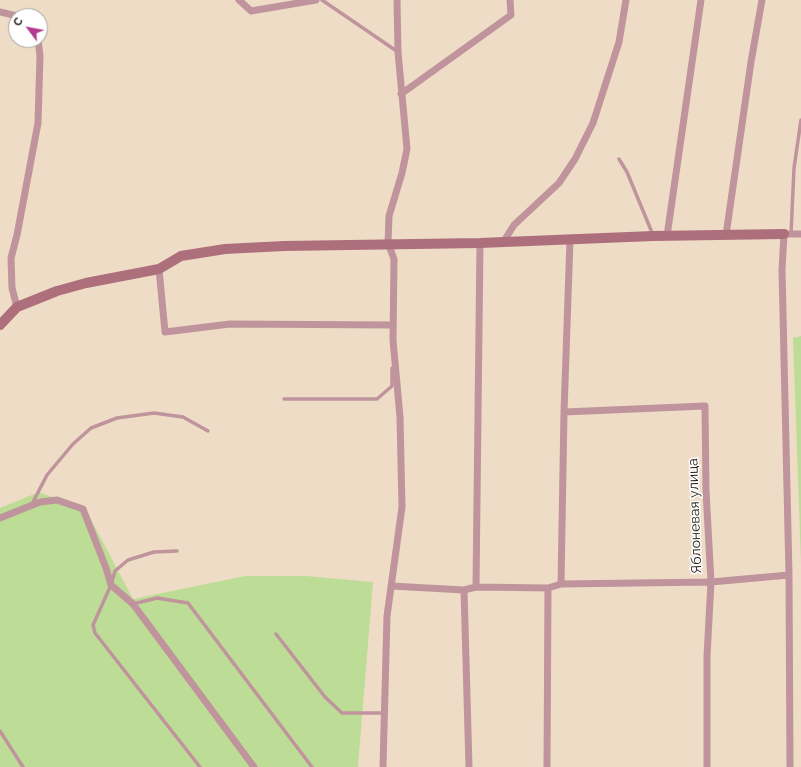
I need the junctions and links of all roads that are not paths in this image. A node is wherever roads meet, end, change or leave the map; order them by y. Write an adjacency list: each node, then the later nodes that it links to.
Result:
1 (239, 0): 2 (street)
2 (316, 0)
3 (322, 0): 10 (lane)
4 (397, 0): 10 (street)
5 (510, 0): 11 (street)
6 (626, 0): 20 (street)
7 (700, 0): 18 (street)
8 (762, 0): 16 (street)
9 (39, 48): 24 (street)
10 (398, 52): 11 (street)
11 (401, 94): 22 (street)
12 (801, 120): 14 (lane)
13 (619, 159): 17 (lane)
14 (788, 234): 15 (street); 16 (street); 34 (street)
15 (801, 234)
16 (726, 235): 18 (street)
17 (653, 236): 18 (street); 19 (street)
18 (667, 236)
19 (570, 240): 20 (street); 29 (street)
20 (504, 241): 21 (street)
21 (480, 243): 22 (street); 39 (street)
22 (388, 244): 23 (street); 26 (street)
23 (159, 268): 24 (street); 26 (street)
24 (17, 306): 25 (street)
25 (0, 325)
26 (393, 325): 27 (street)
27 (393, 340): 28 (lane); 38 (street)
28 (284, 399)
29 (564, 412): 35 (street, Яблоневая улица); 36 (street)
30 (208, 431): 31 (lane)
31 (31, 505): 32 (street); 37 (street)
32 (0, 518)
33 (177, 551): 37 (lane)
34 (789, 575): 35 (street); 54 (street)
35 (711, 582): 36 (street); 53 (street, Яблоневая улица)
36 (561, 584): 40 (street)
37 (111, 585): 42 (street); 47 (lane)
38 (391, 586): 41 (street); 44 (street)
39 (476, 587): 40 (street); 41 (street)
40 (548, 588): 52 (street)
41 (464, 590): 51 (street)
42 (133, 604): 48 (street); 49 (lane)
43 (276, 634): 44 (lane)
44 (384, 713): 50 (street)
45 (0, 731): 46 (lane)
46 (23, 767)
47 (200, 767)
48 (254, 767)
49 (312, 767)
50 (383, 767)
51 (469, 767)
52 (547, 767)
53 (707, 767)
54 (790, 767)

